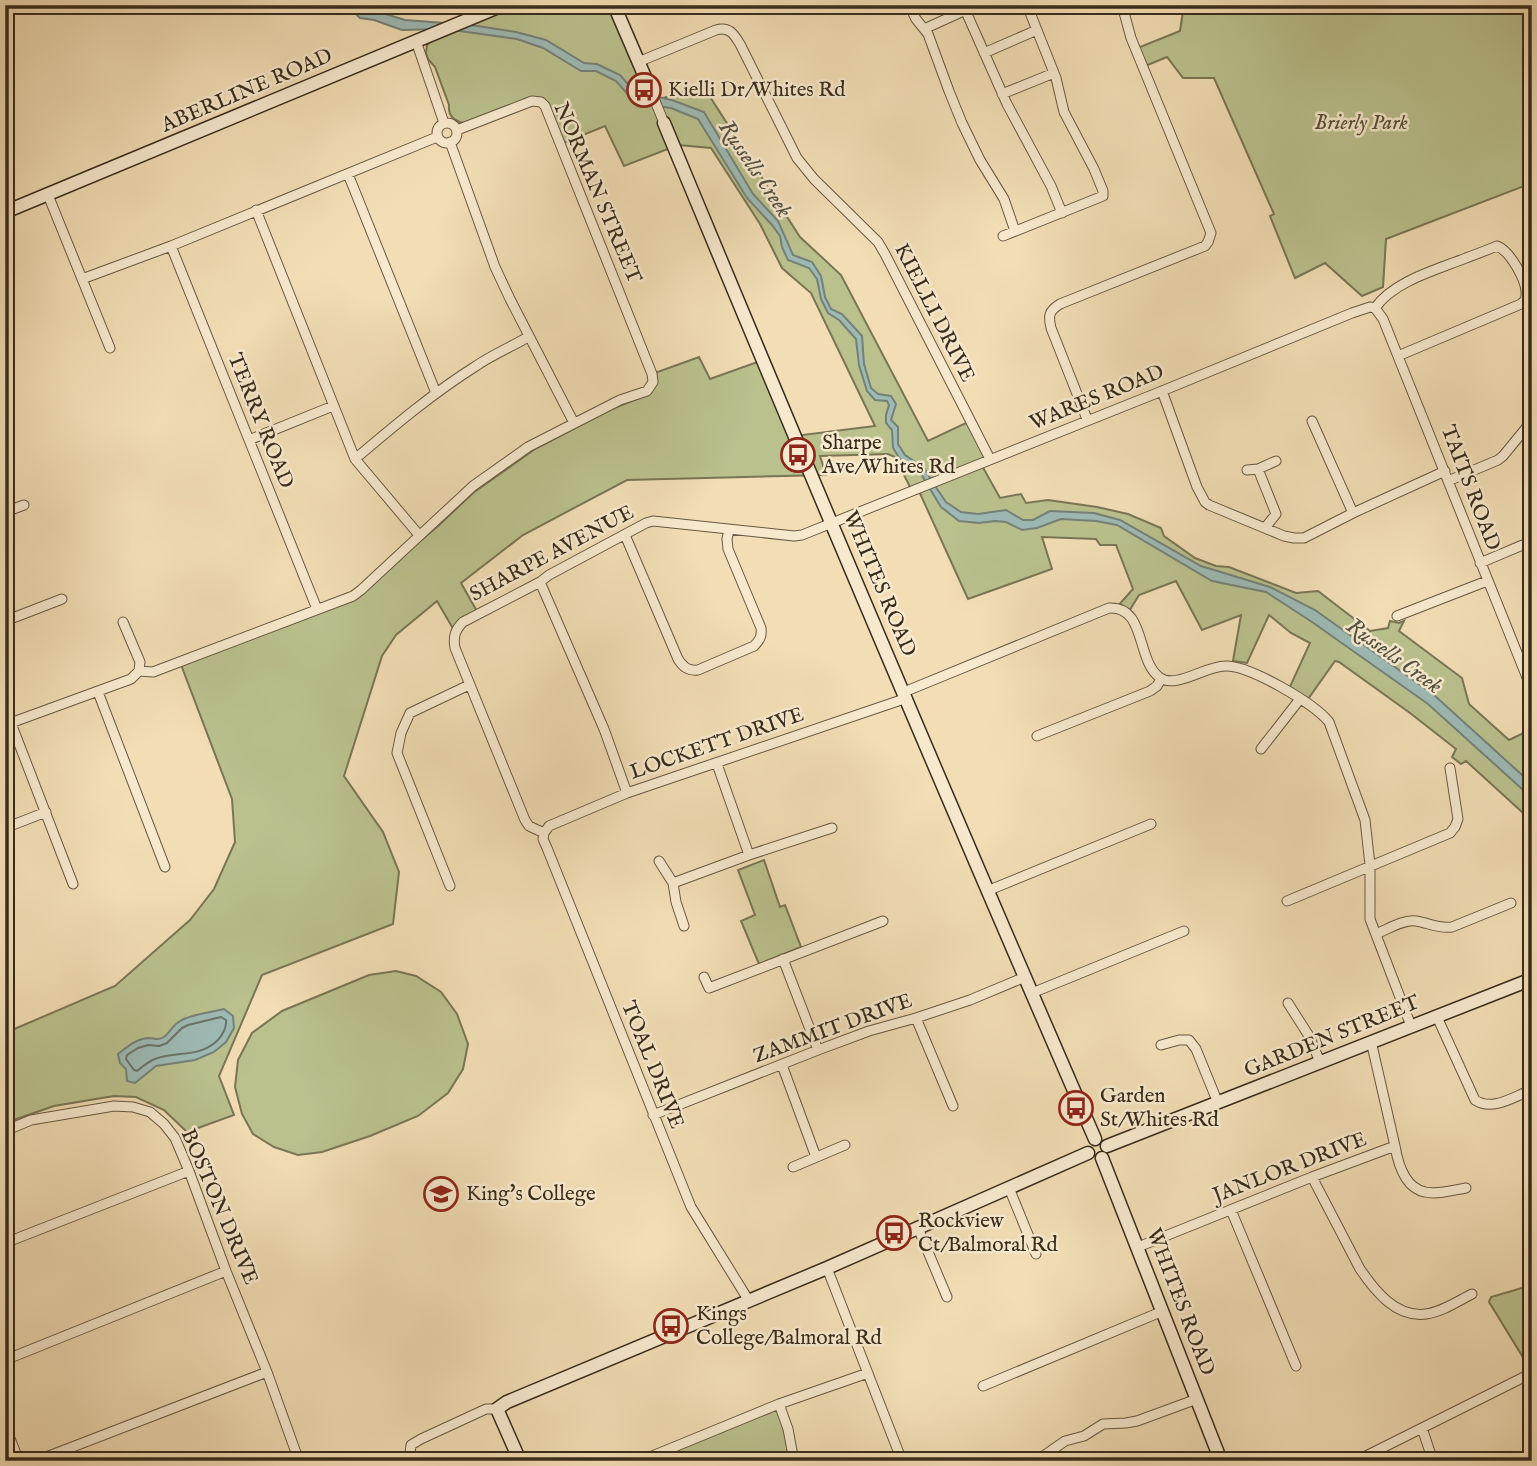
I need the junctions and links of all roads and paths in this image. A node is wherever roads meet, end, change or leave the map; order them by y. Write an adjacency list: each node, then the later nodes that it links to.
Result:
1 (503, 5): 10 (street, ABERLINE ROAD)
2 (614, 5): 12 (street, WHITES ROAD)
3 (909, 5): 8 (street)
4 (977, 5): 7 (street)
5 (1027, 5): 9 (street)
6 (1122, 5): 37 (street)
7 (964, 8): 8 (street); 11 (street)
8 (924, 29): 26 (street)
9 (1037, 30): 11 (street); 13 (street)
10 (416, 41): 16 (street); 22 (street, ABERLINE ROAD)
11 (984, 53): 15 (street)
12 (638, 62): 14 (street, WHITES ROAD); 43 (street, KIELLI DRIVE)
13 (1054, 73): 15 (street); 25 (street)
14 (651, 91): 17 (street, WHITES ROAD)
15 (1002, 94): 25 (street)
16 (444, 123): 18 (street); 19 (street)
17 (664, 123): 51 (street, WHITES ROAD)
18 (457, 130): 20 (street); 39 (street, NORMAN STREET)
19 (437, 137): 20 (street); 21 (street)
20 (450, 142): 31 (street)
21 (348, 174): 23 (street); 35 (street)
22 (48, 195): 24 (street, ABERLINE ROAD); 29 (street)
23 (256, 211): 28 (street); 36 (street)
24 (5, 212)
25 (1062, 213): 26 (street)
26 (1015, 231): 27 (street)
27 (1003, 236)
28 (171, 246): 29 (street); 41 (street, TERRY ROAD)
29 (82, 279): 32 (street)
30 (1375, 308): 33 (street, TAITS ROAD); 33 (street); 34 (street, WARES ROAD)
31 (528, 337): 35 (street); 39 (street)
32 (110, 348)
33 (1398, 356): 47 (street, TAITS ROAD)
34 (1162, 391): 37 (street, WARES ROAD); 52 (street)
35 (436, 393): 42 (street)
36 (333, 406): 41 (street); 42 (street)
37 (1087, 419): 43 (street, WARES ROAD)
38 (1312, 421): 50 (street)
39 (574, 423): 54 (street)
40 (1532, 425): 47 (street)
41 (249, 440): 61 (street, TERRY ROAD)
42 (355, 459): 54 (street)
43 (990, 459): 51 (street, WARES ROAD)
44 (1276, 461): 45 (street)
45 (1258, 469): 46 (street); 52 (street)
46 (1247, 470)
47 (1447, 476): 50 (street); 57 (street, TAITS ROAD)
48 (24, 505): 49 (street)
49 (5, 512)
50 (1353, 513): 52 (street)
51 (832, 524): 53 (street, SHARPE AVENUE); 70 (street, WHITES ROAD)
52 (1265, 528)
53 (729, 530): 55 (street, SHARPE AVENUE); 55 (street)
54 (419, 535): 61 (street)
55 (625, 535): 59 (street, SHARPE AVENUE)
56 (1532, 541): 57 (street)
57 (1480, 563): 58 (street, TAITS ROAD)
58 (1488, 581): 62 (street); 68 (street, TAITS ROAD)
59 (540, 582): 67 (street, SHARPE AVENUE); 77 (street)
60 (62, 599): 63 (street)
61 (317, 609): 65 (street)
62 (1397, 616)
63 (5, 621)
64 (122, 622): 65 (street)
65 (139, 671): 69 (street)
66 (1161, 679): 70 (street, LOCKETT DRIVE); 71 (street); 73 (street)
67 (469, 685): 82 (street, SHARPE AVENUE); 89 (street)
68 (1531, 686)
69 (98, 692): 72 (street); 86 (street)
70 (905, 695): 75 (street, LOCKETT DRIVE); 90 (street, WHITES ROAD)
71 (1300, 699): 74 (street); 85 (street)
72 (8, 724): 78 (street)
73 (1037, 736)
74 (1261, 749)
75 (717, 764): 77 (street, LOCKETT DRIVE); 83 (street)
76 (1450, 768): 85 (street)
77 (627, 793): 82 (street, LOCKETT DRIVE)
78 (46, 812): 80 (street); 88 (street)
79 (1151, 824): 90 (street)
80 (5, 828)
81 (832, 828): 83 (street)
82 (544, 833): 114 (street, TOAL DRIVE)
83 (749, 855): 87 (street)
84 (659, 861): 87 (street)
85 (1370, 865): 91 (street); 96 (street)
86 (165, 867)
87 (673, 883): 94 (street)
88 (73, 884)
89 (450, 886)
90 (987, 891): 98 (street, WHITES ROAD)
91 (1287, 901)
92 (1511, 903): 96 (street)
93 (883, 921): 97 (street)
94 (684, 926)
95 (1184, 931): 101 (street)
96 (1377, 934): 105 (street)
97 (783, 959): 99 (street); 108 (street)
98 (1025, 976): 101 (street, WHITES ROAD); 104 (street, ZAMMIT DRIVE)
99 (704, 977)
100 (1532, 979): 103 (street, GARDEN STREET)
101 (1032, 993): 116 (street, WHITES ROAD)
102 (1288, 1003): 109 (street)
103 (1437, 1017): 105 (street, GARDEN STREET); 111 (street)
104 (916, 1018): 108 (street, ZAMMIT DRIVE); 113 (street)
105 (1412, 1026): 106 (street, GARDEN STREET)
106 (1371, 1041): 109 (street, GARDEN STREET); 118 (street, JANLOR DRIVE)
107 (1161, 1045): 112 (street)
108 (818, 1050): 110 (street, ZAMMIT DRIVE)
109 (1320, 1062): 112 (street, GARDEN STREET)
110 (782, 1065): 114 (street, ZAMMIT DRIVE); 121 (street)
111 (1532, 1090)
112 (1218, 1103): 119 (street, GARDEN STREET)
113 (953, 1105)
114 (653, 1115): 136 (street, TOAL DRIVE)
115 (5, 1131): 123 (street, BOSTON DRIVE)
116 (1096, 1139): 119 (street); 120 (street)
117 (845, 1145): 121 (street)
118 (1395, 1146): 124 (street, JANLOR DRIVE); 126 (street)
119 (1105, 1152): 120 (street); 130 (street, WHITES ROAD)
120 (1088, 1153): 125 (street)
121 (816, 1157): 122 (street)
122 (793, 1167)
123 (189, 1171): 129 (street); 133 (street, BOSTON DRIVE)
124 (1312, 1177): 127 (street, JANLOR DRIVE); 134 (street)
125 (1009, 1188): 128 (street); 131 (street)
126 (1466, 1188)
127 (1231, 1210): 130 (street, JANLOR DRIVE); 139 (street)
128 (918, 1228): 132 (street); 135 (street)
129 (5, 1243)
130 (1138, 1247): 137 (street, WHITES ROAD)
131 (1036, 1254)
132 (827, 1268): 136 (street); 141 (street)
133 (226, 1271): 138 (street); 140 (street, BOSTON DRIVE)
134 (1472, 1294)
135 (947, 1297)
136 (749, 1301): 146 (street)
137 (1163, 1311): 143 (street); 144 (street, WHITES ROAD)
138 (5, 1360)
139 (1296, 1366)
140 (267, 1373): 150 (street); 151 (street, BOSTON DRIVE)
141 (868, 1373): 145 (street); 156 (street)
142 (1532, 1373): 148 (street)
143 (983, 1386)
144 (1198, 1399): 157 (street); 158 (street, WHITES ROAD)
145 (779, 1404): 154 (street); 155 (street)
146 (497, 1409): 152 (street); 153 (street)
147 (5, 1426): 149 (street)
148 (1422, 1428): 159 (street); 160 (street)
149 (19, 1461)
150 (36, 1461)
151 (299, 1461)
152 (413, 1461)
153 (520, 1461)
154 (640, 1461)
155 (794, 1461)
156 (902, 1461)
157 (1033, 1461)
158 (1222, 1461)
159 (1356, 1461)
160 (1433, 1461)

